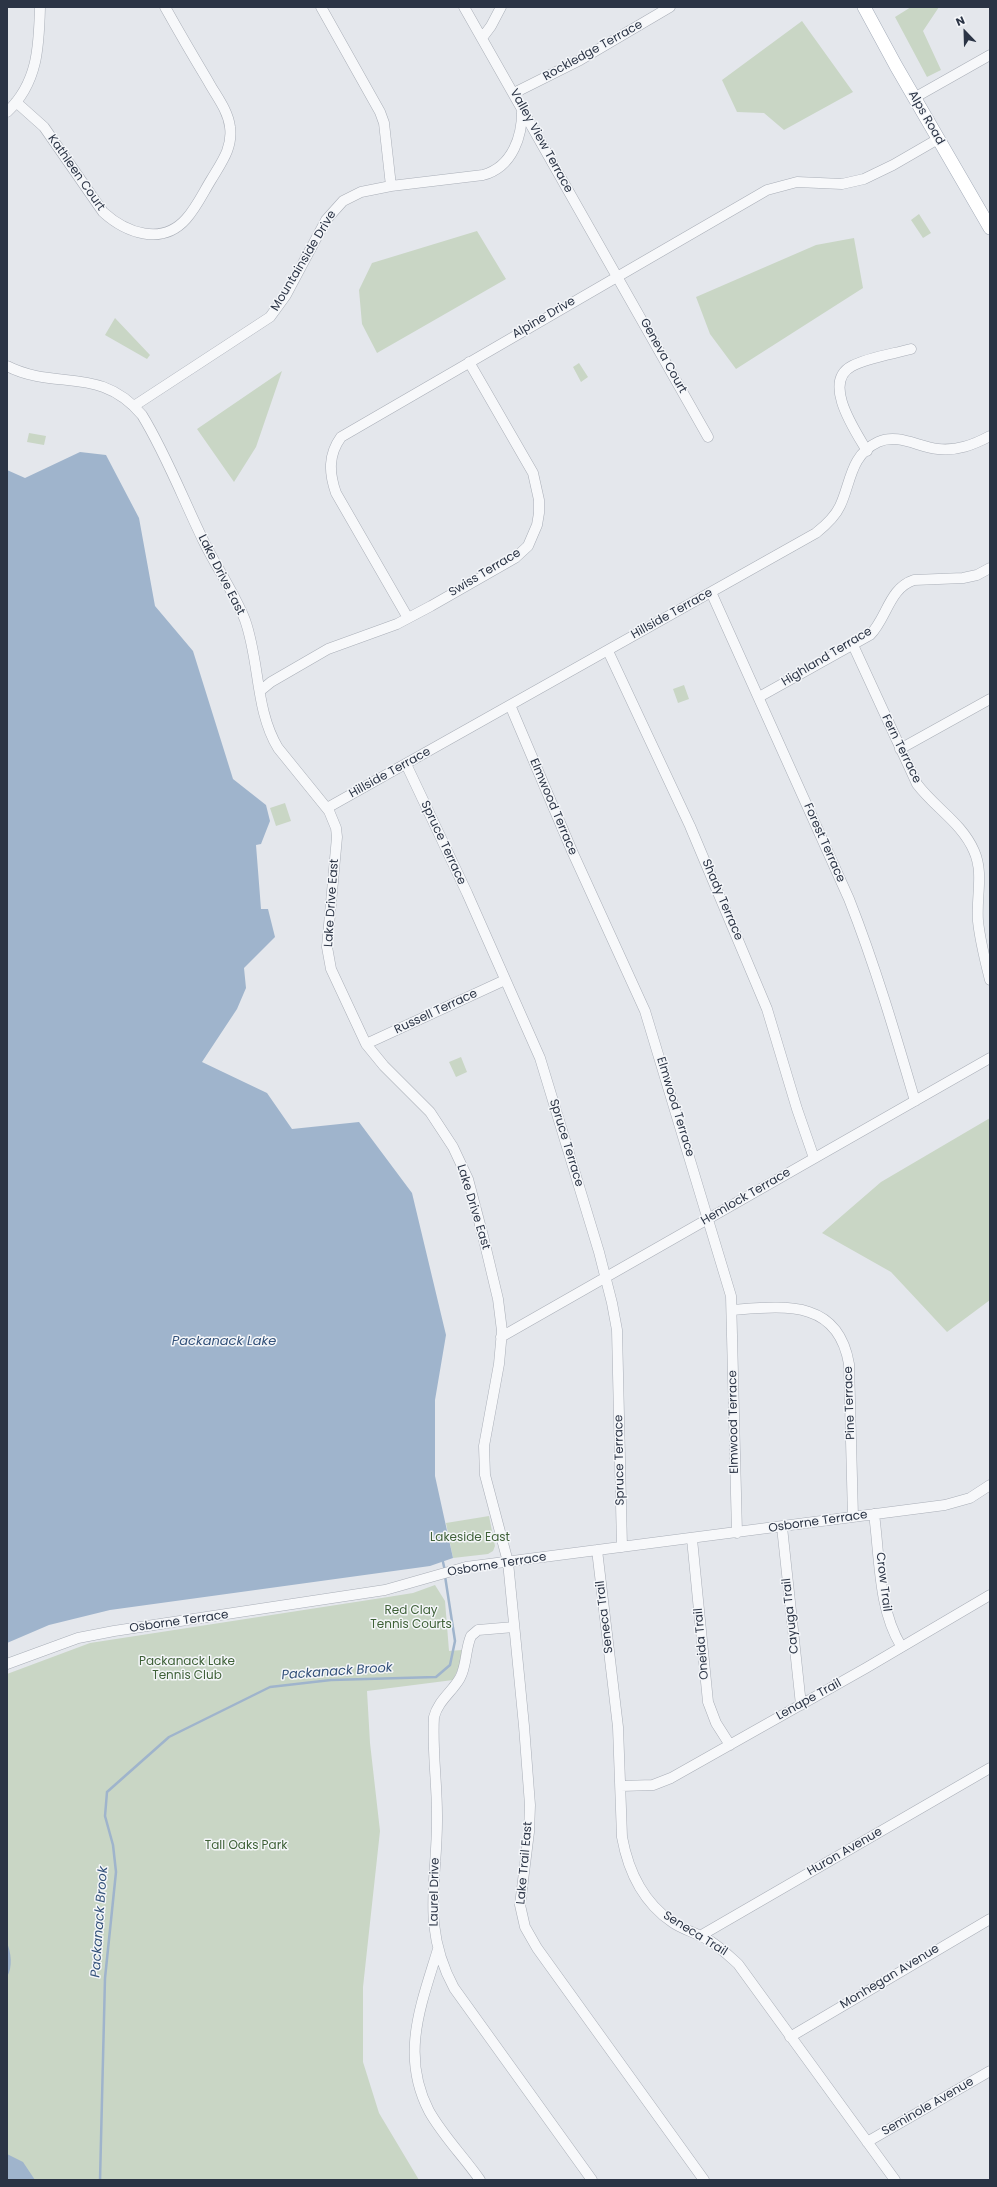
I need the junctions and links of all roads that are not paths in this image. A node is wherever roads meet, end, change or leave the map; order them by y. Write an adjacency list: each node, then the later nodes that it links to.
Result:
1 (40, 7): 12 (street)
2 (165, 7): 12 (street, Kathleen Court)
3 (321, 7): 16 (street)
4 (464, 7): 8 (street, Valley View Terrace)
5 (501, 7): 8 (street)
6 (670, 7): 10 (street, Rockledge Terrace)
7 (864, 7): 11 (main road, Alps Road)
8 (482, 38): 10 (street, Valley View Terrace)
9 (990, 54): 11 (street)
10 (514, 93): 13 (street, Valley View Terrace)
11 (914, 98): 15 (main road, Alps Road)
12 (16, 102): 14 (street)
13 (522, 107): 16 (street, Mountainside Drive); 18 (street, Valley View Terrace)
14 (7, 112)
15 (938, 139): 17 (main road, Alps Road); 18 (street, Alpine Drive)
16 (390, 186): 22 (street, Mountainside Drive)
17 (990, 228)
18 (618, 276): 20 (street, Alpine Drive); 24 (street, Geneva Court)
19 (911, 349): 25 (street)
20 (469, 362): 28 (street, Swiss Terrace); 28 (street, Alpine Drive)
21 (7, 366): 22 (street, Lake Drive East)
22 (134, 406): 31 (street, Lake Drive East)
23 (990, 436): 25 (street, Hillside Terrace)
24 (708, 437)
25 (867, 450): 27 (street, Hillside Terrace)
26 (990, 568): 29 (street, Highland Terrace)
27 (711, 592): 30 (street, Hillside Terrace); 32 (street, Forest Terrace)
28 (408, 618): 31 (street, Swiss Terrace)
29 (853, 645): 32 (street, Highland Terrace); 35 (street, Fern Terrace)
30 (608, 651): 34 (street, Hillside Terrace); 43 (street, Shady Terrace)
31 (260, 691): 37 (street, Lake Drive East)
32 (759, 697): 42 (street, Forest Terrace)
33 (990, 699): 35 (street)
34 (510, 705): 36 (street, Hillside Terrace); 44 (street, Elmwood Terrace)
35 (900, 749): 39 (street, Fern Terrace)
36 (406, 764): 37 (street, Hillside Terrace); 38 (street, Spruce Terrace)
37 (328, 808): 40 (street, Lake Drive East)
38 (505, 980): 40 (street, Russell Terrace); 45 (street, Spruce Terrace)
39 (990, 980)
40 (366, 1044): 47 (street, Lake Drive East)
41 (990, 1058): 42 (street, Hemlock Terrace)
42 (915, 1101): 43 (street, Hemlock Terrace)
43 (814, 1158): 44 (street, Hemlock Terrace)
44 (709, 1219): 45 (street, Hemlock Terrace); 46 (street, Elmwood Terrace)
45 (605, 1276): 47 (street, Hemlock Terrace); 54 (street, Spruce Terrace)
46 (732, 1310): 50 (street, Pine Terrace); 52 (street, Elmwood Terrace)
47 (501, 1337): 56 (street, Lake Drive East)
48 (990, 1485): 49 (street, Osborne Terrace)
49 (874, 1514): 50 (street, Osborne Terrace); 59 (street, Crow Trail)
50 (853, 1517): 51 (street, Osborne Terrace)
51 (782, 1527): 52 (street, Osborne Terrace); 61 (street, Cayuga Trail)
52 (737, 1533): 53 (street, Osborne Terrace)
53 (692, 1538): 54 (street, Osborne Terrace); 62 (street, Oneida Trail)
54 (622, 1547): 55 (street, Osborne Terrace)
55 (597, 1550): 56 (street, Osborne Terrace); 64 (street, Seneca Trail)
56 (508, 1562): 58 (street, Lake Trail East); 60 (street, Osborne Terrace)
57 (990, 1595): 59 (street, Lenape Trail)
58 (514, 1627): 67 (street, Laurel Drive); 73 (street, Lake Trail East)
59 (901, 1646): 61 (street, Lenape Trail)
60 (7, 1664)
61 (801, 1705): 62 (street, Lenape Trail)
62 (730, 1745): 64 (street, Lenape Trail)
63 (990, 1768): 66 (street, Huron Avenue)
64 (620, 1786): 66 (street, Seneca Trail)
65 (990, 1918): 68 (street, Monhegan Avenue)
66 (700, 1936): 68 (street, Seneca Trail)
67 (438, 1949): 71 (street); 72 (street, Laurel Drive)
68 (790, 2037): 70 (street, Seneca Trail)
69 (990, 2071): 70 (street, Seminole Avenue)
70 (867, 2142): 74 (street, Seneca Trail)
71 (480, 2180)
72 (592, 2180)
73 (704, 2180)
74 (894, 2180)

